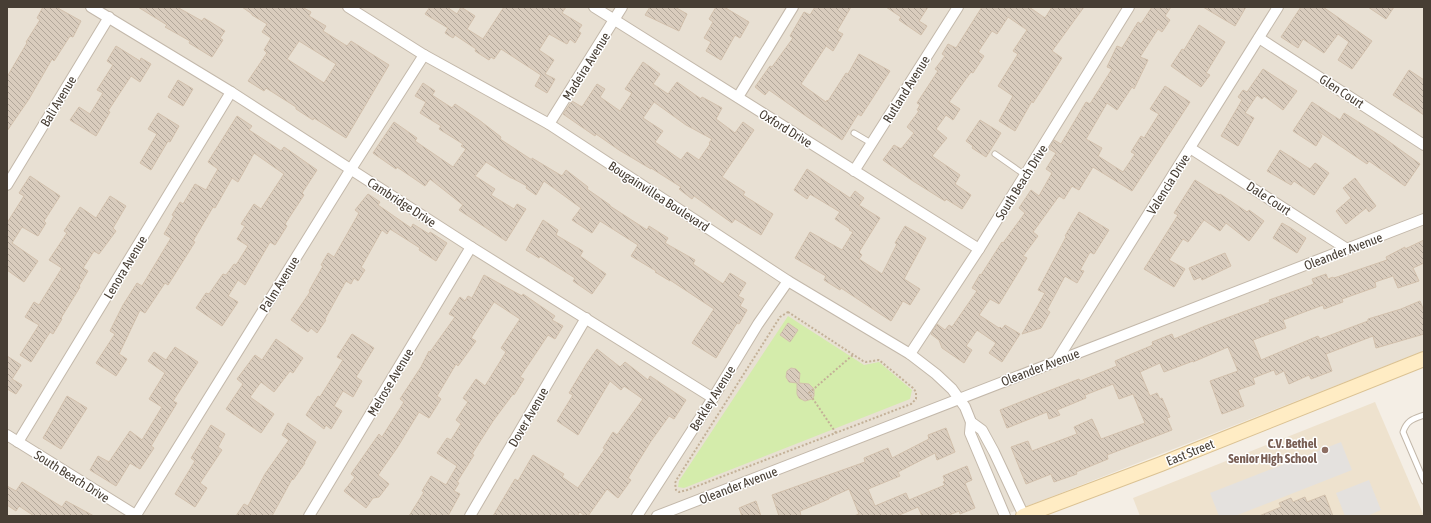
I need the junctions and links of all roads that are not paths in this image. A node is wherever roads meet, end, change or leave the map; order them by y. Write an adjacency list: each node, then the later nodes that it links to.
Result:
1 (91, 7): 9 (street, Cambridge Drive)
2 (348, 7): 12 (street, Bougainvillea Boulevard)
3 (594, 7): 10 (street, Oxford Drive)
4 (622, 7): 10 (street, Madeira Avenue)
5 (793, 7): 14 (street)
6 (958, 7): 17 (street, Rutland Avenue)
7 (1129, 7): 23 (street, South Beach Drive)
8 (1278, 7): 11 (street, Valencia Drive)
9 (109, 17): 13 (street, Cambridge Drive); 24 (street, Bali Avenue)
10 (614, 20): 14 (street, Oxford Drive); 15 (street, Madeira Avenue)
11 (1259, 38): 18 (street, Glen Court); 19 (street, Valencia Drive)
12 (424, 55): 15 (street, Bougainvillea Boulevard); 21 (street, Palm Avenue)
13 (231, 92): 21 (street, Cambridge Drive); 39 (street, Lenora Avenue)
14 (738, 98): 22 (street, Oxford Drive)
15 (549, 124): 29 (street, Bougainvillea Boulevard)
16 (854, 133): 17 (lane)
17 (871, 143): 22 (street, Rutland Avenue)
18 (1424, 145)
19 (1190, 148): 28 (street, Dale Court); 33 (street, Valencia Drive)
20 (995, 154): 23 (lane)
21 (351, 168): 26 (street, Cambridge Drive); 41 (street, Palm Avenue)
22 (854, 170): 27 (street, Oxford Drive)
23 (1025, 175): 27 (street, South Beach Drive)
24 (7, 185)
25 (1424, 219): 28 (street, Oleander Avenue)
26 (471, 247): 30 (street, Cambridge Drive); 42 (street, Melrose Avenue)
27 (979, 249): 31 (street, South Beach Drive)
28 (1347, 249): 33 (street, Oleander Avenue)
29 (788, 281): 31 (street, Bougainvillea Boulevard); 34 (street, Berkley Avenue)
30 (586, 318): 34 (street, Cambridge Drive); 43 (street, Dover Avenue)
31 (910, 354): 35 (street, Bougainvillea Boulevard)
32 (1424, 359): 47 (main road, East Street)
33 (1058, 360): 35 (street, Oleander Avenue)
34 (713, 398): 44 (street, Berkley Avenue)
35 (959, 399): 37 (street, Bougainvillea Boulevard); 45 (street, Oleander Avenue)
36 (1424, 415): 40 (lane)
37 (972, 422): 46 (street); 47 (street)
38 (7, 435): 39 (street, South Beach Drive)
39 (18, 442): 41 (street, South Beach Drive)
40 (1424, 481)
41 (137, 516)
42 (309, 516)
43 (470, 516)
44 (637, 516)
45 (657, 516)
46 (1005, 516)
47 (1023, 516)

